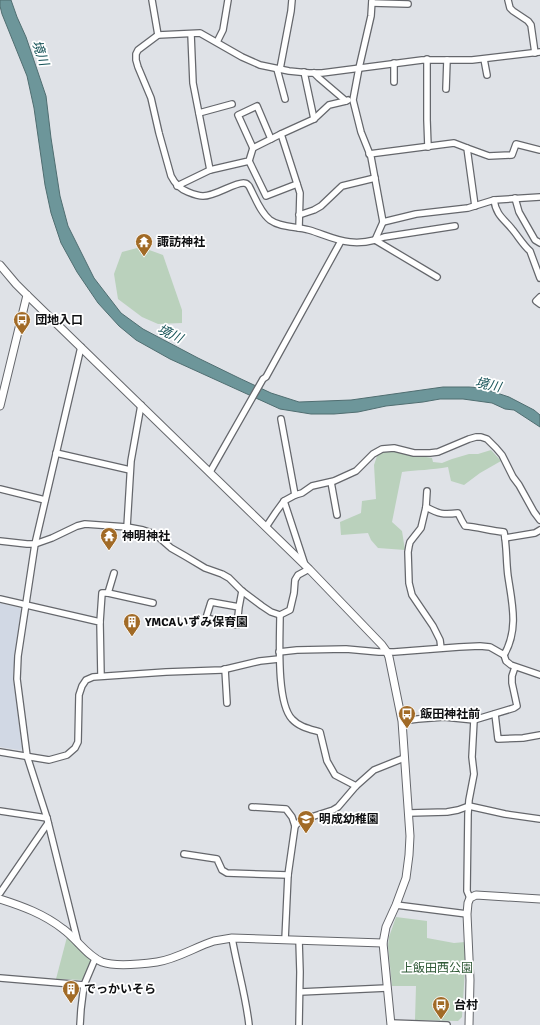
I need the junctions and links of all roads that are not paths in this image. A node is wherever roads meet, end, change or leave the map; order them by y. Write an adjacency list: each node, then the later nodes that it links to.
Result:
1 (152, 0): 8 (street)
2 (228, 0): 9 (street)
3 (292, 0): 16 (street)
4 (508, 0): 10 (street)
5 (372, 1): 6 (street); 15 (street)
6 (408, 4)
7 (191, 34): 8 (street); 9 (street); 26 (street)
8 (158, 35): 39 (street)
9 (217, 42): 16 (street)
10 (537, 52): 12 (street)
11 (427, 59): 13 (street); 14 (street); 30 (street)
12 (484, 59): 13 (street); 19 (street)
13 (447, 60): 21 (street)
14 (394, 64): 15 (street); 20 (street)
15 (359, 68): 18 (street); 23 (street)
16 (278, 69): 17 (street); 22 (street)
17 (304, 72): 18 (street); 27 (street)
18 (314, 73): 24 (street)
19 (487, 75)
20 (394, 82)
21 (446, 89)
22 (285, 99)
23 (353, 100): 24 (street); 34 (street)
24 (346, 101): 27 (street)
25 (232, 104): 26 (street)
26 (199, 113): 36 (street)
27 (314, 119): 28 (street)
28 (281, 134): 29 (street); 38 (street)
29 (271, 139): 31 (street); 31 (street)
30 (428, 147): 32 (street); 34 (street)
31 (253, 148): 35 (street)
32 (467, 148): 33 (street); 43 (street)
33 (540, 150)
34 (369, 154): 37 (street)
35 (249, 161): 36 (street); 38 (street)
36 (210, 170): 39 (street)
37 (375, 178): 44 (street); 45 (street)
38 (297, 184): 44 (street)
39 (177, 186): 47 (street)
40 (540, 196): 41 (street)
41 (515, 198): 42 (street); 50 (street)
42 (494, 200): 43 (street); 53 (street)
43 (475, 206): 45 (street)
44 (299, 215): 47 (street)
45 (383, 222): 48 (street)
46 (455, 226): 48 (street)
47 (299, 228): 49 (street)
48 (375, 240): 49 (street); 52 (street)
49 (341, 241): 63 (street)
50 (540, 243)
51 (0, 265): 54 (street)
52 (437, 277)
53 (540, 278)
54 (27, 295): 57 (street); 59 (street)
55 (540, 297): 56 (street)
56 (540, 304)
57 (81, 347): 58 (street); 61 (street)
58 (141, 405): 62 (street); 63 (street)
59 (0, 406)
60 (281, 419): 67 (street)
61 (56, 453): 62 (street); 68 (street)
62 (130, 470): 73 (street)
63 (210, 472): 74 (street)
64 (331, 482): 67 (street); 71 (street); 72 (street)
65 (0, 490): 68 (street)
66 (427, 491): 70 (street)
67 (295, 495): 69 (street)
68 (45, 500): 78 (street)
69 (284, 501): 74 (street); 79 (street)
70 (426, 506): 76 (street); 89 (street)
71 (337, 515)
72 (540, 520)
73 (127, 527): 78 (street); 81 (street)
74 (266, 527): 79 (street)
75 (540, 530): 76 (street)
76 (505, 538): 92 (street)
77 (0, 541): 78 (street)
78 (35, 544): 85 (street)
79 (307, 567): 87 (street); 91 (street)
80 (114, 573): 82 (street)
81 (242, 591): 86 (street); 87 (street)
82 (108, 593): 84 (street); 88 (street)
83 (0, 599): 85 (street)
84 (153, 603)
85 (26, 604): 88 (street); 104 (street)
86 (239, 607): 86 (street)
87 (280, 615): 90 (street)
88 (100, 622): 97 (street)
89 (441, 648): 91 (street); 92 (street)
90 (280, 652): 91 (street); 93 (street)
91 (387, 652): 101 (street)
92 (504, 654): 94 (street)
93 (279, 659): 95 (street); 106 (street)
94 (515, 667): 96 (street); 99 (street)
95 (225, 669): 97 (street); 98 (street)
96 (540, 675)
97 (101, 676): 104 (street)
98 (227, 703)
99 (495, 714): 100 (street); 102 (street)
100 (474, 720): 101 (street); 107 (street)
101 (402, 721): 105 (street)
102 (540, 735)
103 (0, 752): 104 (street)
104 (27, 756): 112 (street)
105 (404, 758): 106 (street); 110 (street)
106 (356, 786): 113 (street)
107 (469, 806): 110 (street); 111 (street); 117 (street)
108 (252, 807): 113 (street)
109 (0, 811): 112 (street)
110 (409, 813): 120 (street)
111 (540, 819)
112 (47, 820): 116 (street); 125 (street)
113 (295, 826): 115 (street)
114 (184, 854): 115 (street)
115 (288, 875): 123 (street)
116 (0, 893)
117 (470, 898): 119 (street); 121 (street)
118 (0, 899): 125 (street)
119 (540, 899)
120 (396, 905): 121 (street); 126 (street)
121 (468, 914): 137 (street)
122 (232, 938): 123 (street); 127 (street); 134 (street)
123 (285, 940): 124 (street)
124 (299, 940): 126 (street); 131 (street)
125 (78, 943): 127 (street)
126 (383, 944): 130 (street)
127 (95, 959): 129 (street)
128 (0, 978): 129 (street)
129 (84, 985): 133 (street)
130 (387, 988): 131 (street); 132 (street)
131 (300, 992): 135 (street)
132 (391, 1024): 136 (street)
133 (80, 1025)
134 (249, 1025)
135 (299, 1025)
136 (447, 1025)
137 (469, 1025)

